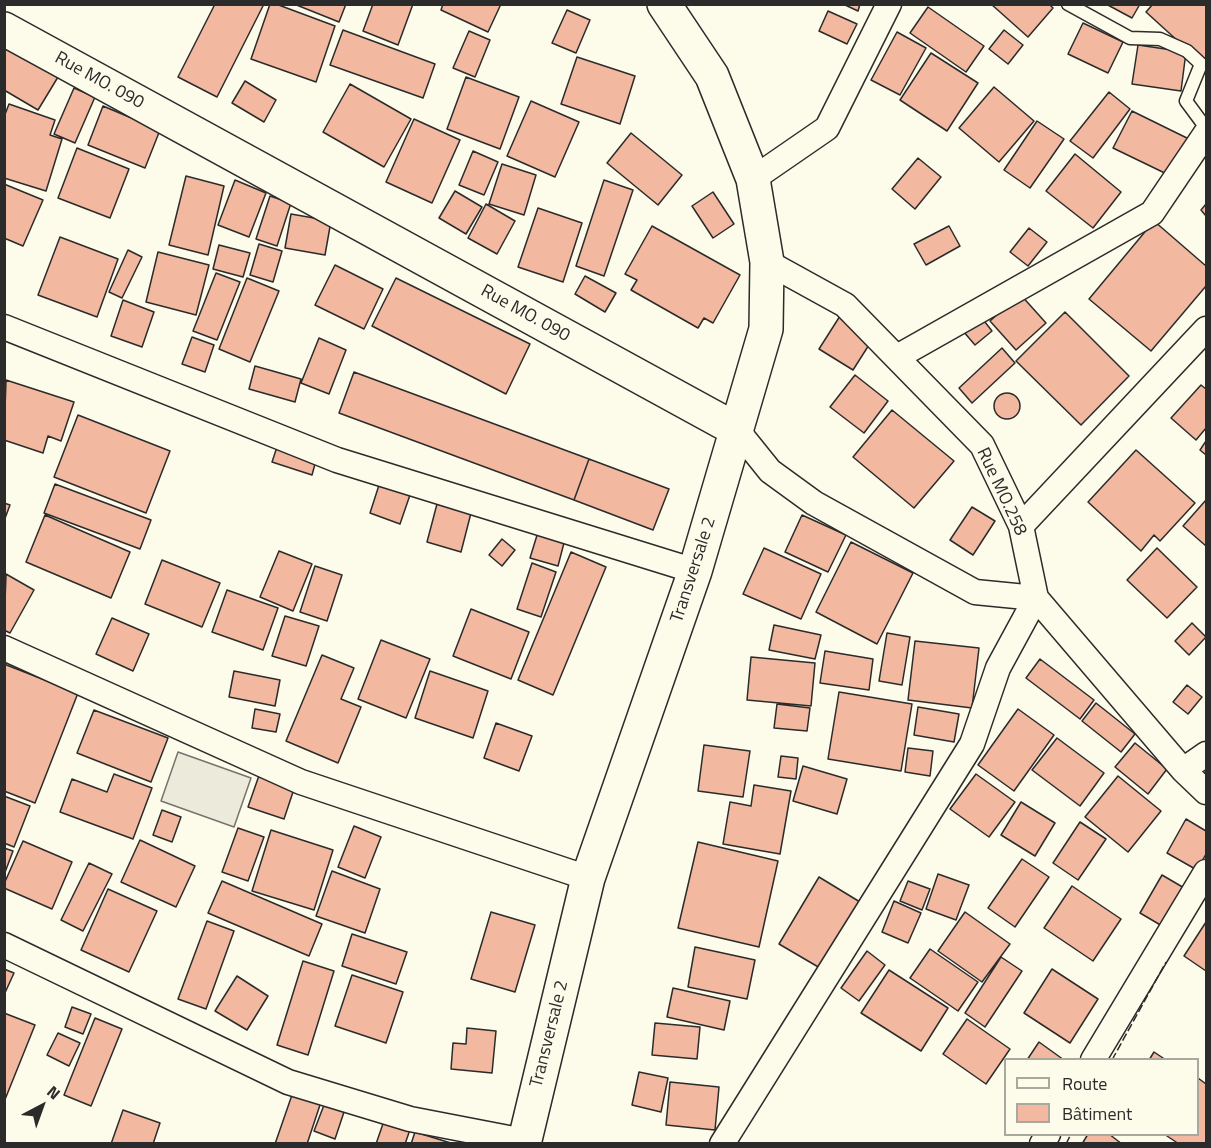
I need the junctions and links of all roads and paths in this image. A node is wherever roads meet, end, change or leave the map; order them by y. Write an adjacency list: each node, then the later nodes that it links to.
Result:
1 (664, 4): 7 (main road, Transversale 2)
2 (889, 4): 7 (street)
3 (1068, 4): 5 (lane)
4 (4, 29): 12 (main road, Rue MO. 090)
5 (1206, 128)
6 (1206, 133): 11 (street)
7 (753, 179): 8 (main road, Transversale 2)
8 (767, 262): 11 (street, Rue MO.258); 12 (main road, Transversale 2)
9 (4, 327): 14 (street)
10 (1206, 329): 13 (street)
11 (897, 357): 13 (street, Rue MO.258)
12 (738, 430): 14 (main road, Transversale 2); 15 (street, Rue MO. 090)
13 (1021, 526): 15 (street, Rue MO.258)
14 (694, 571): 21 (main road, Transversale 2)
15 (1036, 598): 18 (street, Rue MO.258); 25 (street)
16 (4, 648): 21 (street)
17 (1206, 754): 18 (street)
18 (1183, 770): 19 (street, Rue MO.258)
19 (1206, 792)
20 (1206, 872): 23 (street)
21 (588, 878): 24 (main road, Transversale 2)
22 (4, 945): 24 (street)
23 (1094, 1058)
24 (524, 1142)
25 (722, 1143)

